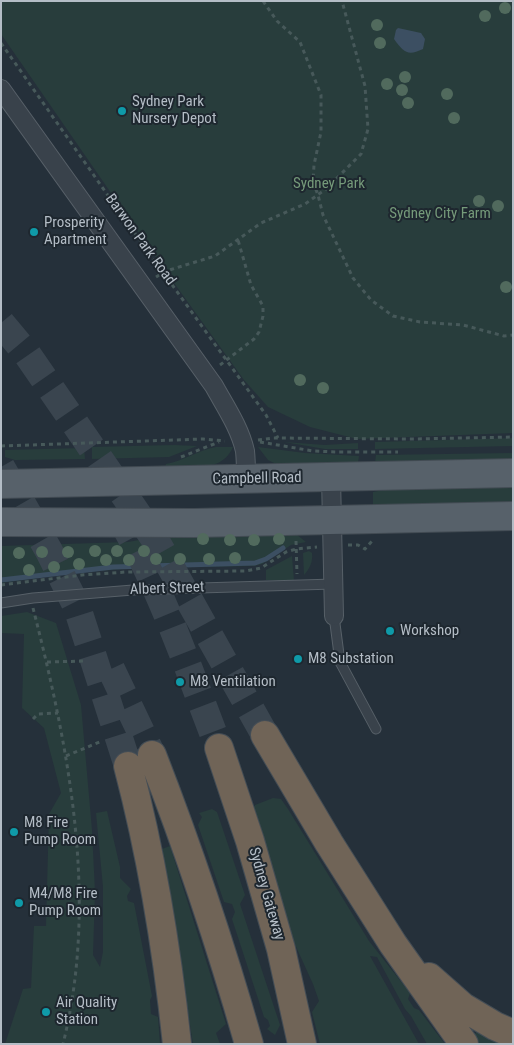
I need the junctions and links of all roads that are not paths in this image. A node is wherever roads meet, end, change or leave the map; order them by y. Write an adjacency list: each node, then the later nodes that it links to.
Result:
1 (1, 89): 4 (street, Barwon Park Road)
2 (513, 473): 3 (main road, Campbell Road)
3 (331, 477): 4 (main road, Campbell Road); 7 (street)
4 (246, 479): 5 (main road, Campbell Road)
5 (1, 484)
6 (513, 516): 7 (main road)
7 (333, 520): 8 (main road); 9 (street)
8 (1, 522)
9 (334, 584): 10 (lane, Albert Street); 11 (street)
10 (1, 603)
11 (334, 616): 12 (lane)
12 (376, 729)
13 (265, 735): 15 (highway)
14 (220, 748): 19 (highway, Sydney Gateway)
15 (393, 944): 16 (highway); 20 (highway)
16 (513, 1034)
17 (177, 1044): 18 (highway)
18 (248, 1044)
19 (302, 1044)
20 (464, 1044)

